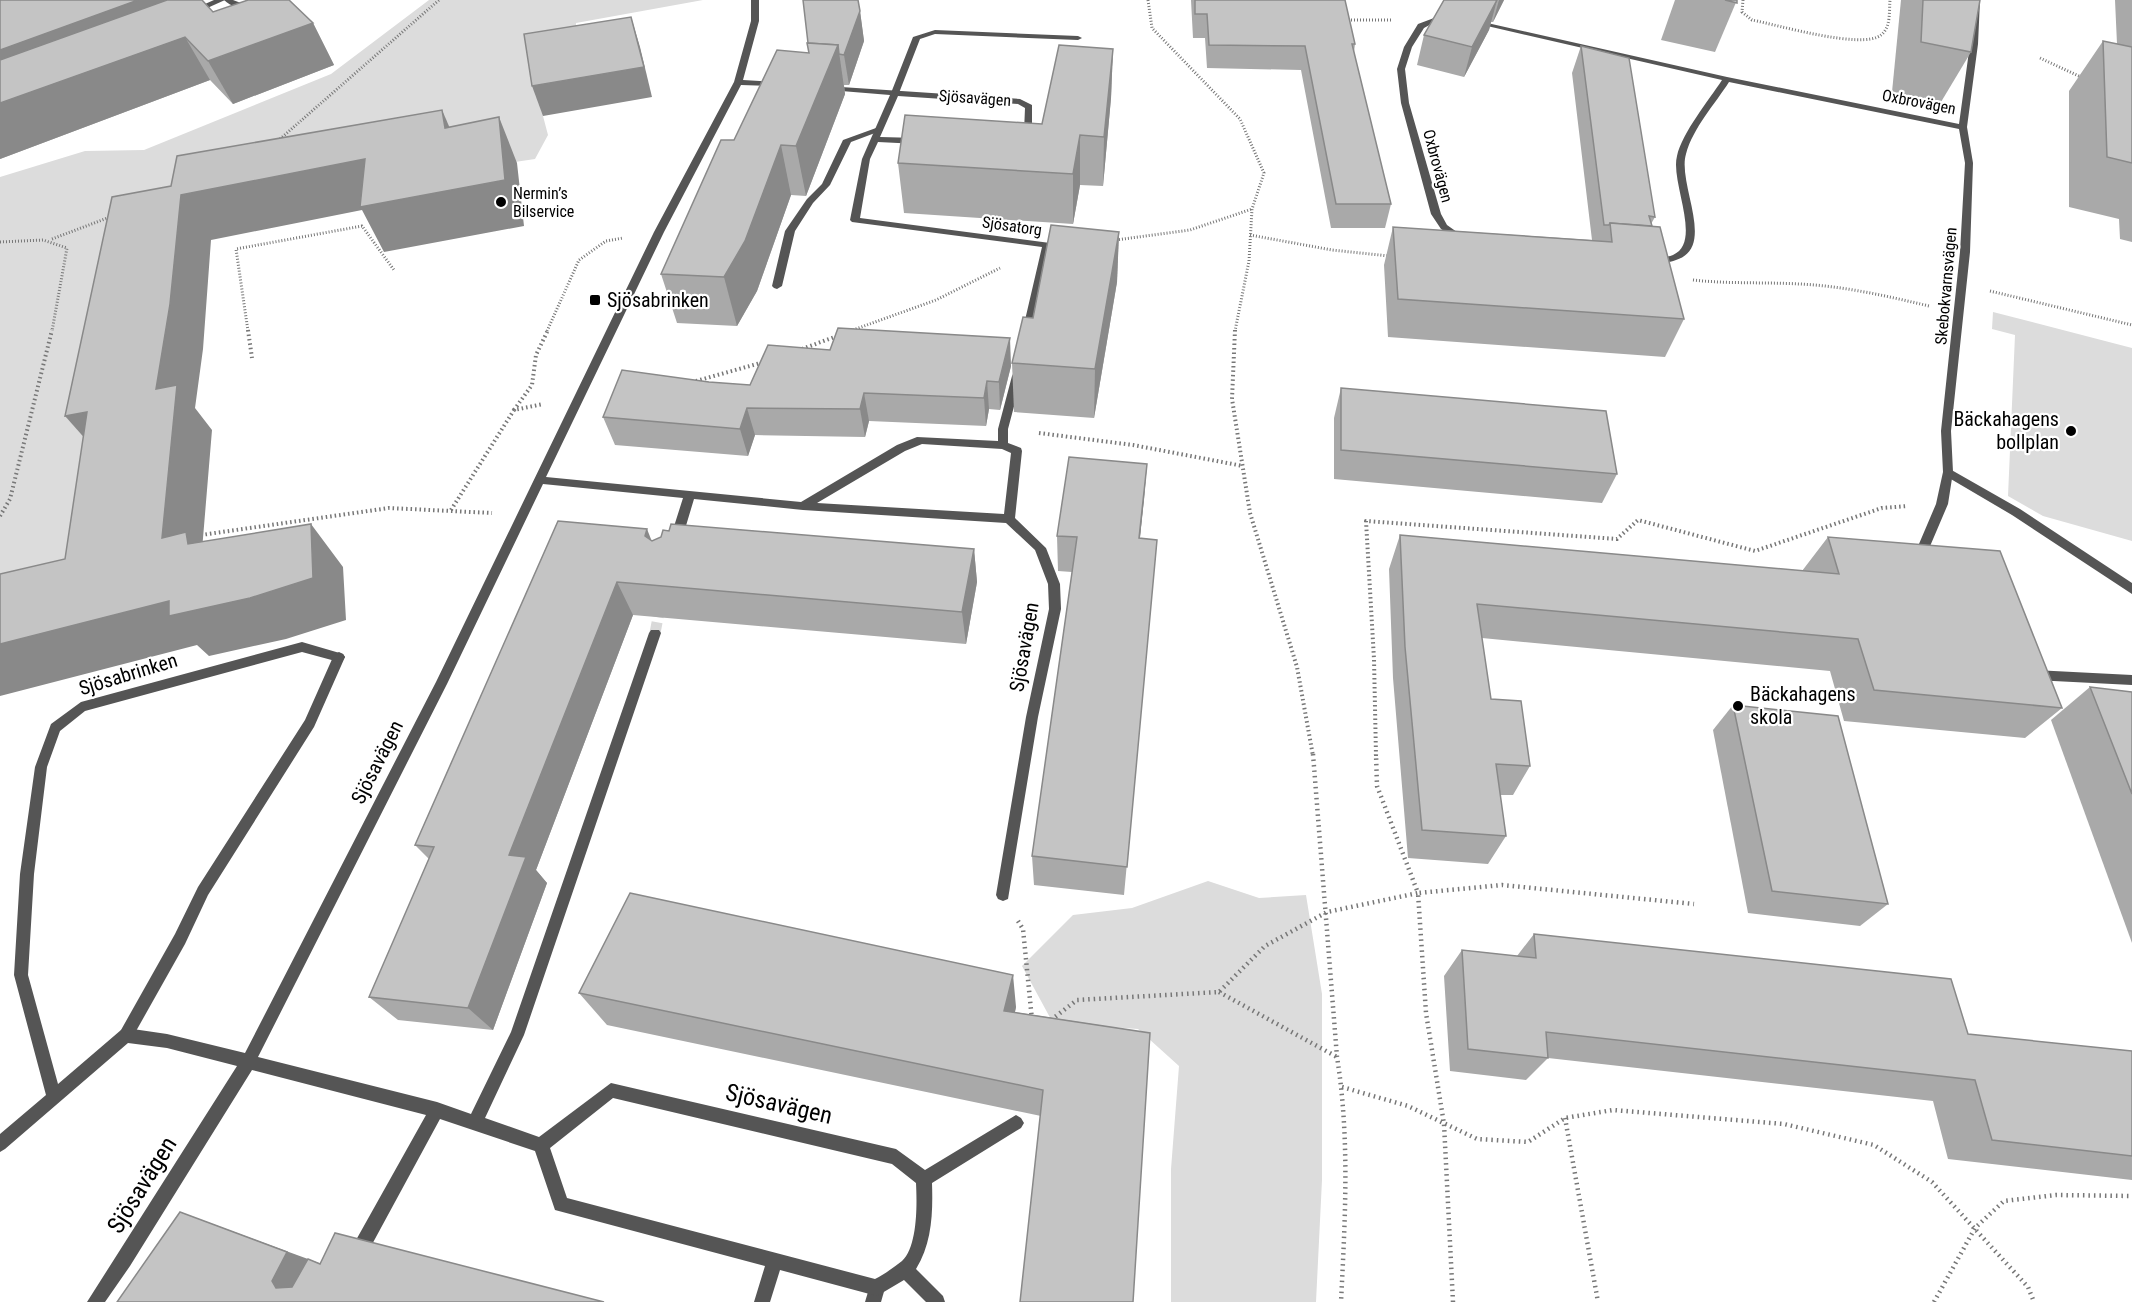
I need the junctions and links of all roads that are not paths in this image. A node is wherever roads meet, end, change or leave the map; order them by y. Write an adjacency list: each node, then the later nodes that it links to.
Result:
1 (221, 0): 8 (street)
2 (228, 0): 6 (street)
3 (278, 0): 6 (street)
4 (755, 0): 11 (street, Sjösavägen)
5 (1976, 0): 15 (street, Skebokvarnsvägen)
6 (246, 8): 7 (street)
7 (236, 13)
8 (181, 16)
9 (1078, 38): 14 (street, Sjösatorg)
10 (1727, 79): 15 (street, Oxbrovägen); 19 (street, Oxbrovägen); 20 (street)
11 (738, 82): 12 (street); 26 (street, Sjösavägen)
12 (783, 85)
13 (816, 87): 14 (street, Sjösavägen)
14 (895, 93): 16 (street, Sjösatorg); 18 (street, Sjösavägen)
15 (1963, 127): 25 (street, Skebokvarnsvägen)
16 (877, 134): 17 (street); 21 (street); 22 (street, Sjösatorg)
17 (934, 142)
18 (1011, 144)
19 (1469, 243)
20 (1645, 261)
21 (777, 286)
22 (1023, 349)
23 (1020, 361): 24 (street)
24 (1003, 445): 28 (street); 29 (street)
25 (1948, 472): 31 (street, Skebokvarnsvägen); 32 (street)
26 (541, 480): 27 (street); 38 (street, Sjösavägen)
27 (690, 494): 28 (street); 30 (street)
28 (803, 506): 29 (street)
29 (1009, 519): 36 (street, Sjösavägen)
30 (674, 547)
31 (1915, 569)
32 (2132, 589)
33 (655, 633): 41 (street)
34 (2022, 674): 35 (street)
35 (2132, 680)
36 (1003, 895)
37 (126, 1035): 38 (street); 39 (street); 39 (street, Sjösabrinken)
38 (248, 1062): 40 (street); 50 (street, Sjösavägen)
39 (54, 1098): 43 (street)
40 (437, 1110): 41 (street); 47 (street)
41 (475, 1122): 44 (street)
42 (1016, 1123): 45 (street)
43 (0, 1144)
44 (541, 1145): 45 (street, Sjösavägen); 46 (street)
45 (924, 1179): 48 (street)
46 (775, 1261): 49 (street); 51 (street)
47 (351, 1267)
48 (904, 1268): 49 (street); 52 (street)
49 (875, 1295)
50 (95, 1302)
51 (762, 1302)
52 (937, 1302)

